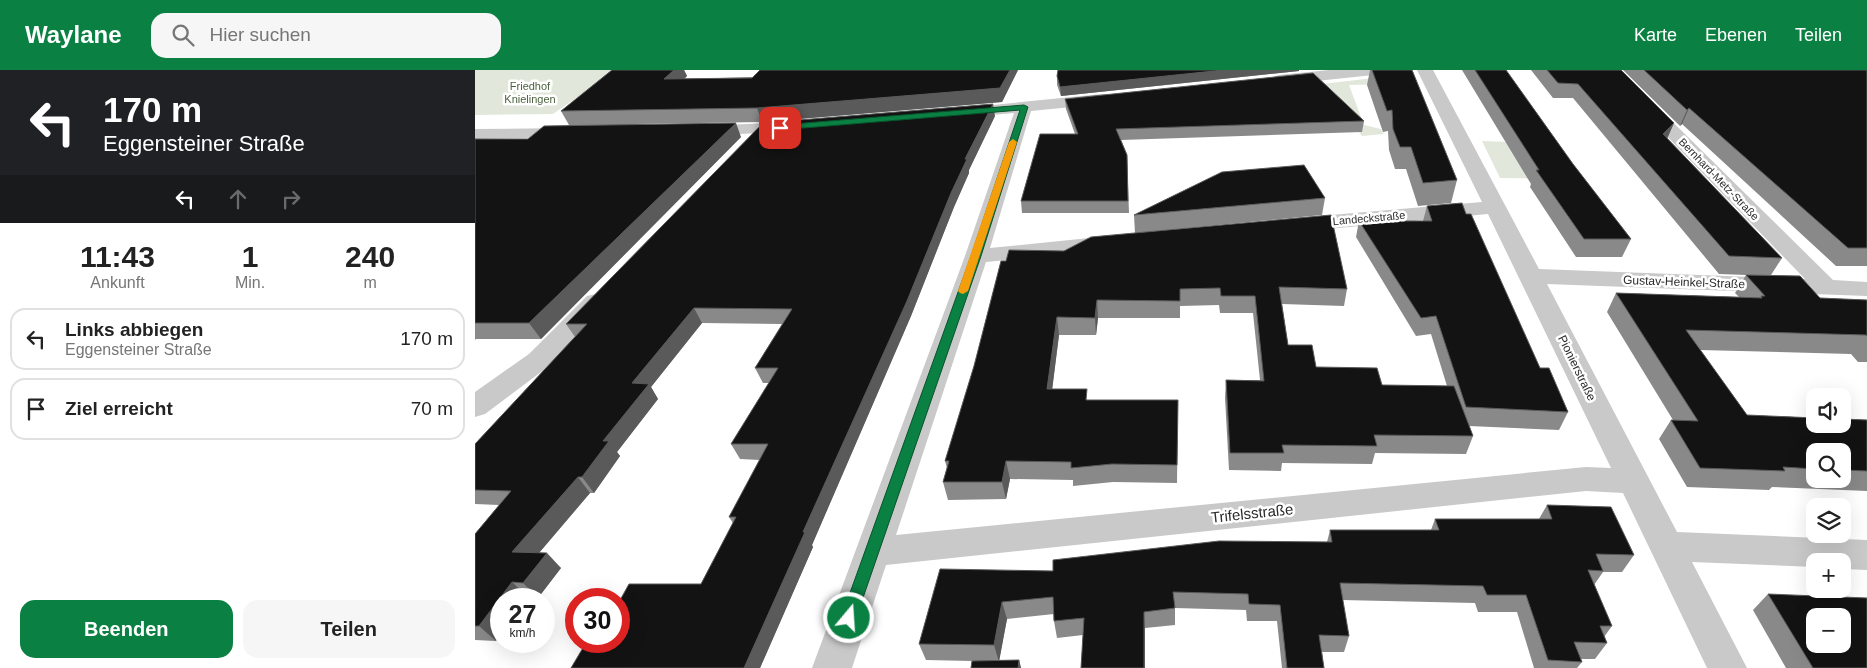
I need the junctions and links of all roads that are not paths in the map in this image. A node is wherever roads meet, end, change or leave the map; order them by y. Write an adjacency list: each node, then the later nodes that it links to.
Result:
1 (1373, 70): 4 (street)
2 (1425, 70): 15 (street, Pionierstraße)
3 (1611, 70): 21 (street, Bernhard-Metz-Straße)
4 (1325, 72): 5 (street)
5 (1258, 82)
6 (1116, 97): 7 (street)
7 (1024, 107): 8 (street); 18 (street)
8 (939, 114)
9 (807, 125): 10 (street)
10 (762, 129): 11 (street); 14 (street)
11 (685, 132)
12 (589, 133): 13 (street)
13 (475, 134)
14 (743, 149)
15 (1493, 207): 16 (street, Landeckstraße); 19 (street, Pionierstraße)
16 (1279, 227)
17 (1133, 241): 18 (street)
18 (976, 256): 26 (street)
19 (1531, 276): 21 (street, Gustav-Heinkel-Straße); 24 (street, Pionierstraße)
20 (612, 284): 23 (street)
21 (1826, 287): 22 (street, Gustav-Heinkel-Straße)
22 (1867, 288)
23 (475, 407)
24 (1633, 481): 25 (street, Pionierstraße); 26 (street, Trifelsstraße)
25 (1666, 546): 27 (street); 29 (street, Pionierstraße)
26 (871, 552): 28 (street)
27 (1867, 555)
28 (832, 668)
29 (1727, 668)

